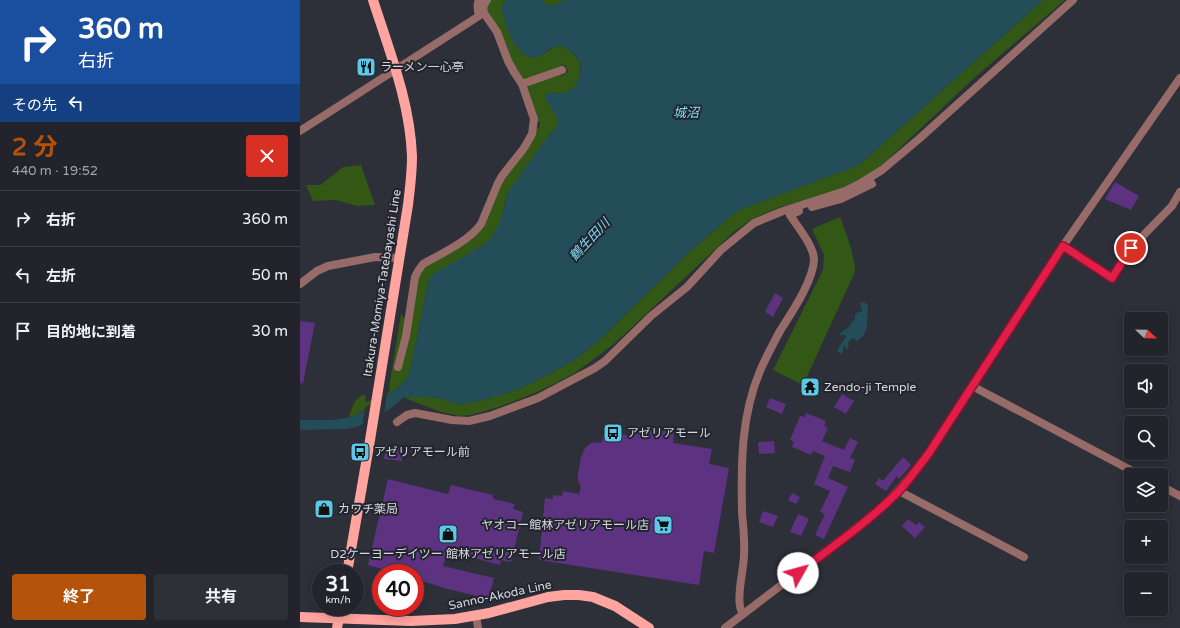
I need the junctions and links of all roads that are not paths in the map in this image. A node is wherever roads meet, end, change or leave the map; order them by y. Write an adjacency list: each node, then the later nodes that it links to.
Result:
1 (373, 0): 5 (main road, Itakura-Momiya-Tatebayashi Line)
2 (479, 0): 5 (street)
3 (487, 0): 8 (street)
4 (1073, 0): 17 (street)
5 (396, 70): 9 (street); 13 (main road, Itakura-Momiya-Tatebayashi Line)
6 (562, 70): 8 (street)
7 (1180, 78): 12 (street)
8 (522, 84): 15 (street)
9 (300, 131)
10 (872, 184): 24 (street)
11 (1180, 192): 12 (street)
12 (1063, 246): 16 (street)
13 (399, 258): 14 (street); 23 (main road, Itakura-Momiya-Tatebayashi Line)
14 (300, 284)
15 (398, 367)
16 (972, 386): 18 (street); 20 (street)
17 (397, 422)
18 (1127, 468)
19 (1168, 490): 21 (street)
20 (899, 491): 22 (street); 24 (street)
21 (1180, 496)
22 (1024, 558)
23 (349, 564)
24 (743, 614): 30 (street)
25 (476, 616): 27 (main road, Sanno-Akoda Line); 28 (street); 29 (main road, Sanno-Akoda Line)
26 (300, 617): 27 (main road, Sanno-Akoda Line)
27 (338, 623)
28 (478, 628)
29 (649, 628)
30 (725, 628)

